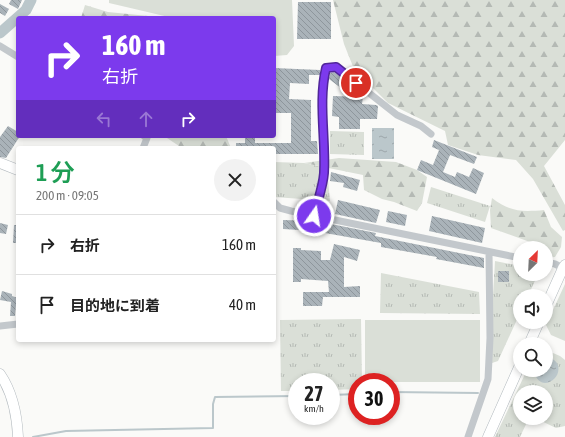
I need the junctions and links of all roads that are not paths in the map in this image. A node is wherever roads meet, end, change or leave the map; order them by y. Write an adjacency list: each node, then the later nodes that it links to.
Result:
1 (0, 46): 2 (street)
2 (16, 56)
3 (431, 134): 7 (street)
4 (0, 163): 5 (main road)
5 (16, 169)
6 (276, 204): 7 (street)
7 (314, 216): 8 (street)
8 (489, 252): 9 (street); 18 (street)
9 (513, 257)
10 (553, 264): 11 (street)
11 (564, 267): 12 (main road)
12 (553, 291)
13 (16, 324): 14 (street)
14 (0, 326)
15 (0, 374): 17 (main road)
16 (515, 377): 19 (main road)
17 (18, 437)
18 (468, 437)
19 (488, 437)

